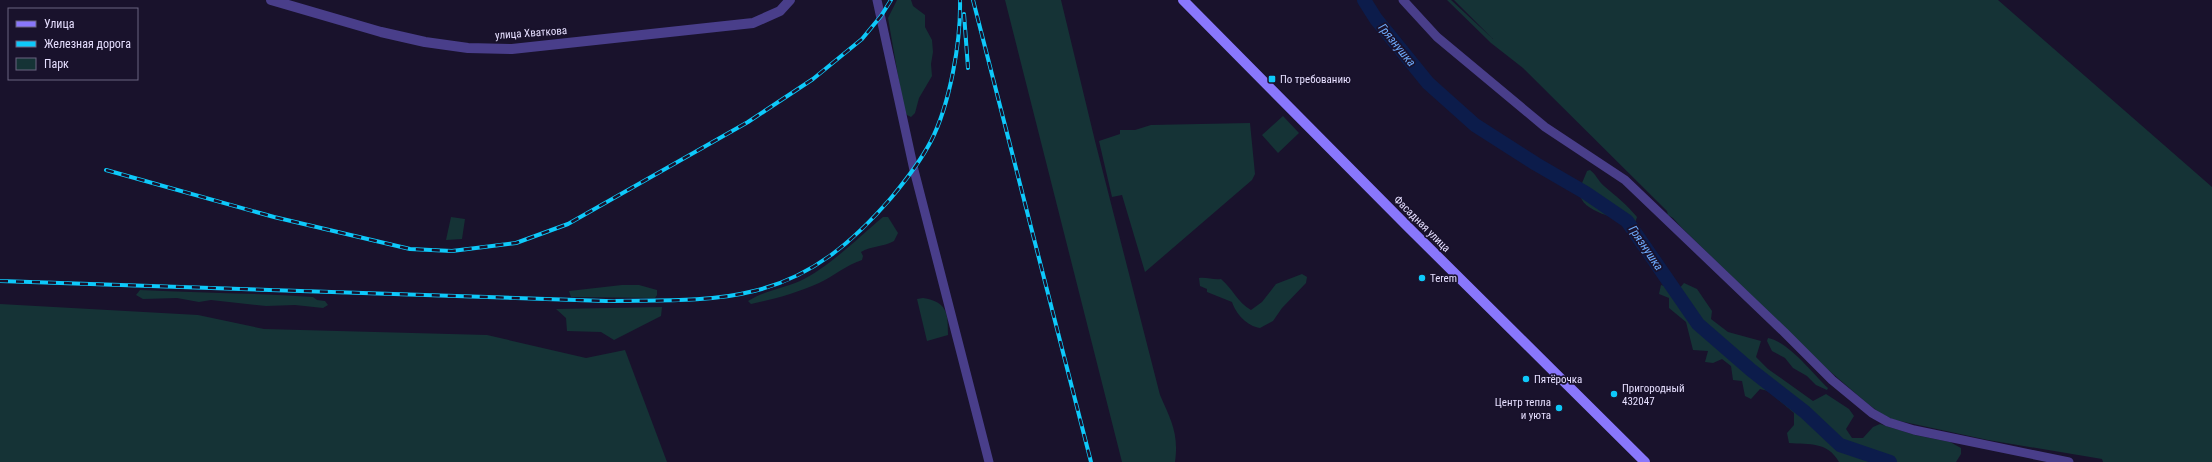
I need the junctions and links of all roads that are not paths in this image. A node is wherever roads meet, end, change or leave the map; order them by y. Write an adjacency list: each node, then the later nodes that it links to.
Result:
1 (271, 0): 2 (street, улица Хваткова)
2 (790, 0)
3 (877, 0): 6 (street)
4 (1183, 0): 7 (main road, Фасадная улица)
5 (1403, 0): 8 (street)
6 (990, 462)
7 (1645, 462)
8 (2069, 462)

